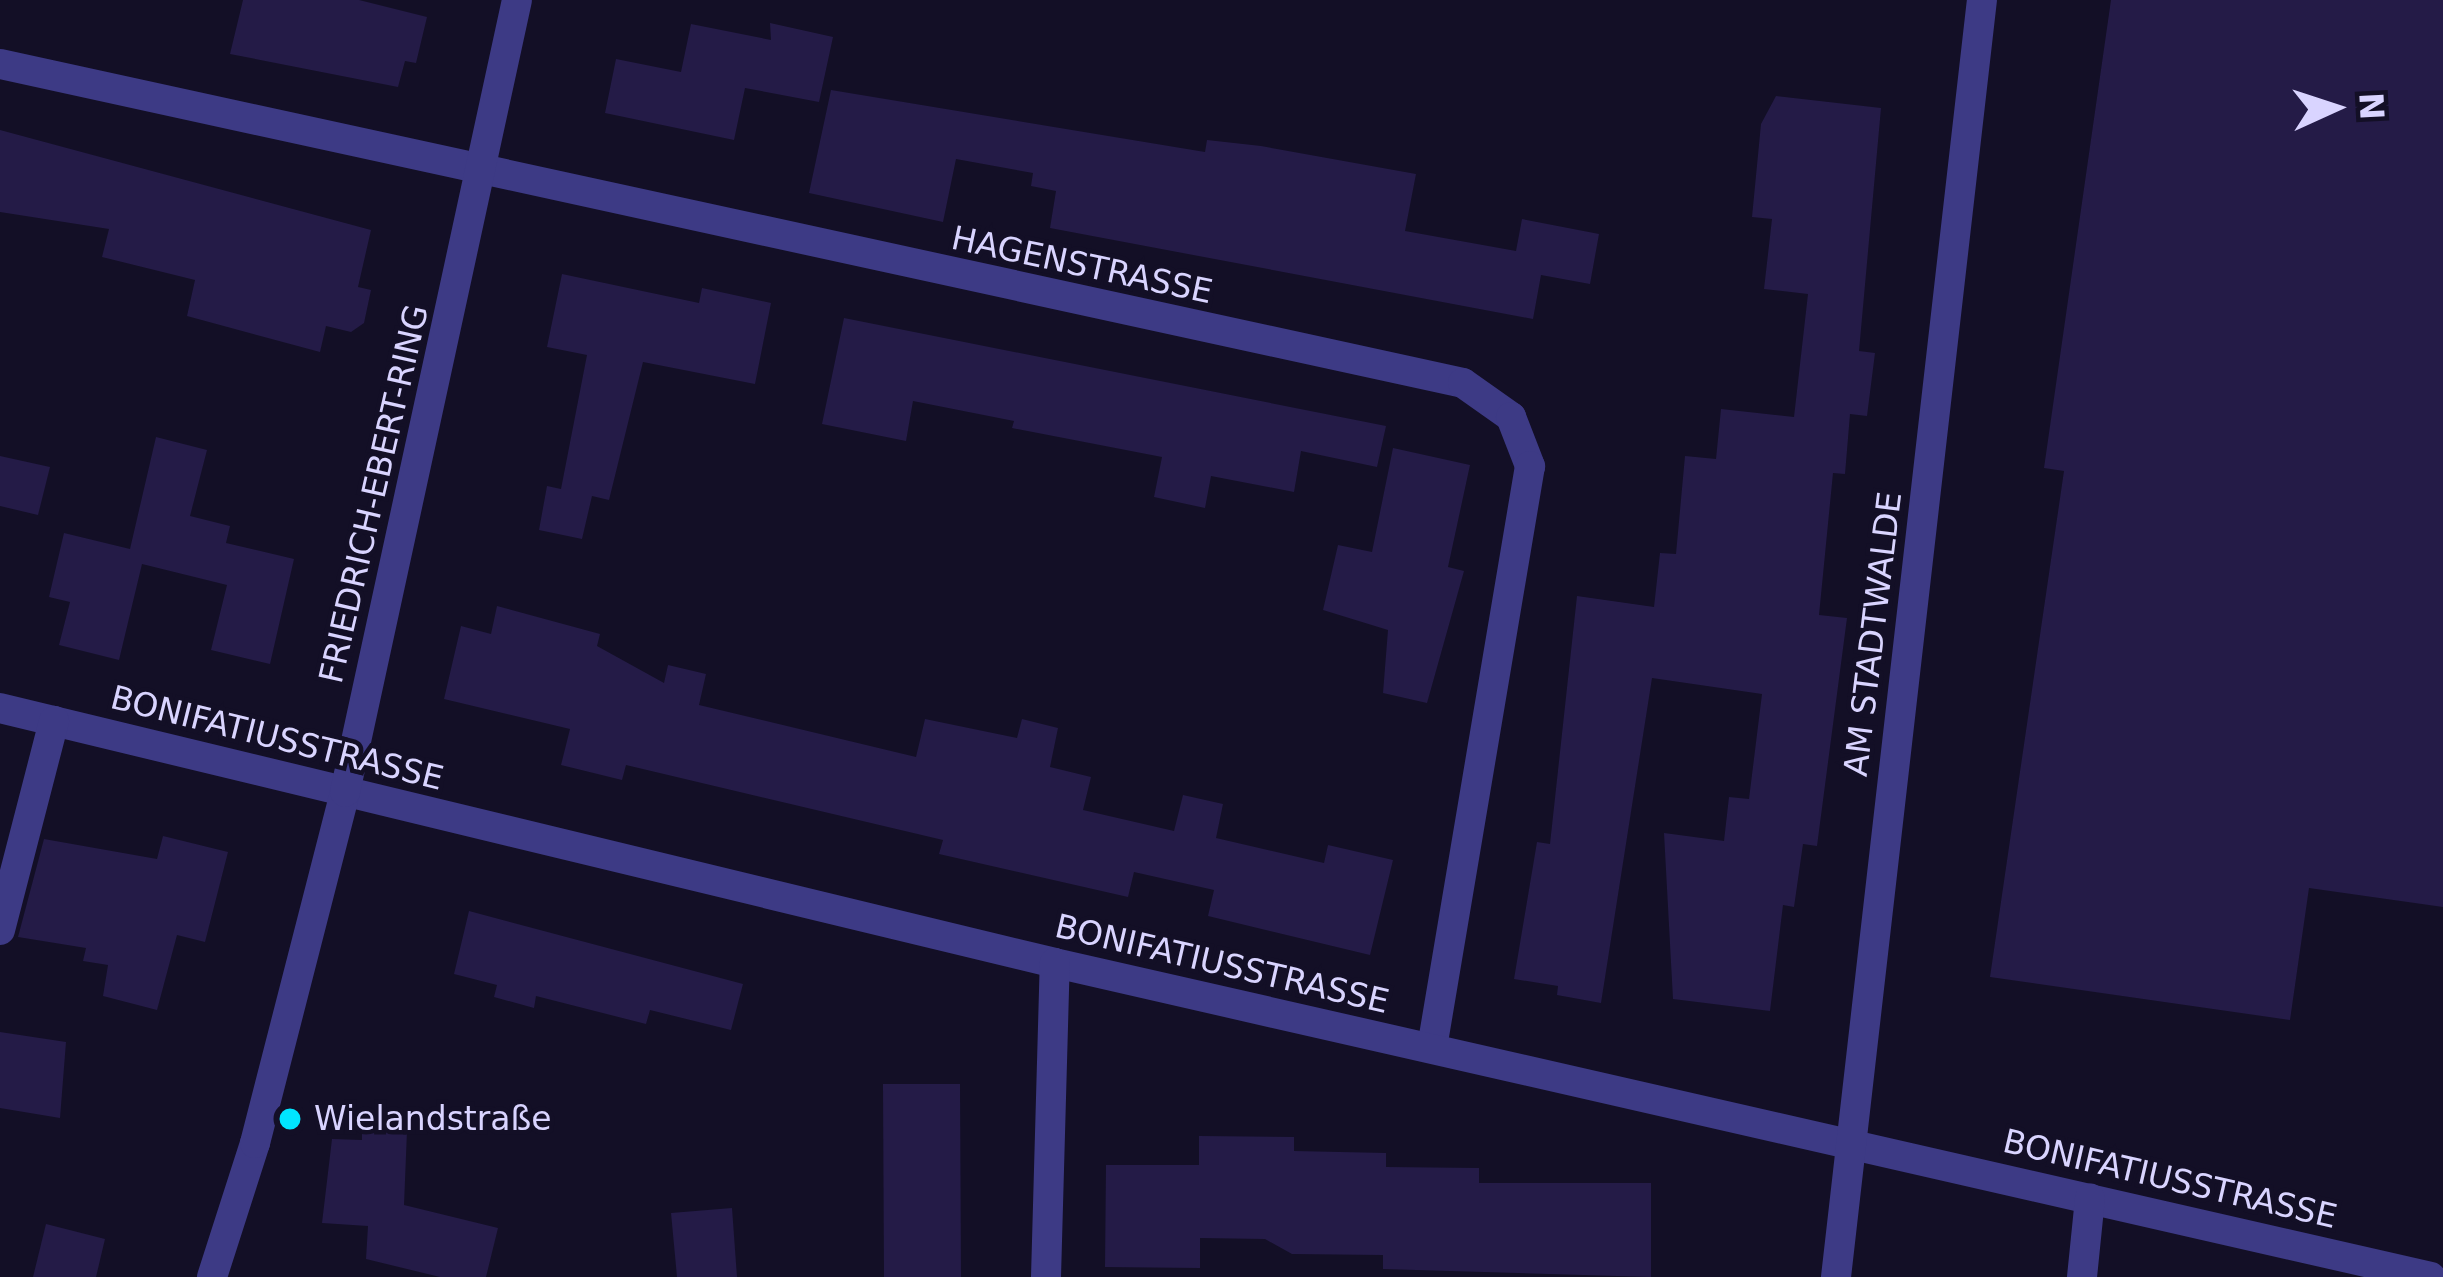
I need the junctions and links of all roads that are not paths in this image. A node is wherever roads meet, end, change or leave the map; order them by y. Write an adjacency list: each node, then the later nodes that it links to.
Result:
1 (517, 0): 4 (street, FRIEDRICH-EBERT-RING)
2 (1982, 0): 11 (street, AM STADTWALDE)
3 (0, 64): 4 (street, HAGENSTRASSE)
4 (483, 175): 7 (street, FRIEDRICH-EBERT-RING); 10 (street, HAGENSTRASSE)
5 (0, 708): 6 (street, BONIFATIUSSTRASSE)
6 (54, 721): 7 (street, BONIFATIUSSTRASSE); 8 (street)
7 (344, 792): 9 (street, BONIFATIUSSTRASSE); 13 (street, FRIEDRICH-EBERT-RING)
8 (0, 930)
9 (1055, 963): 10 (street, BONIFATIUSSTRASSE); 14 (street)
10 (1432, 1048): 11 (street, BONIFATIUSSTRASSE)
11 (1851, 1143): 12 (street, BONIFATIUSSTRASSE); 15 (street, AM STADTWALDE)
12 (2090, 1198): 16 (street); 17 (street, BONIFATIUSSTRASSE)
13 (212, 1277)
14 (1046, 1277)
15 (1836, 1277)
16 (2082, 1277)
17 (2431, 1277)

